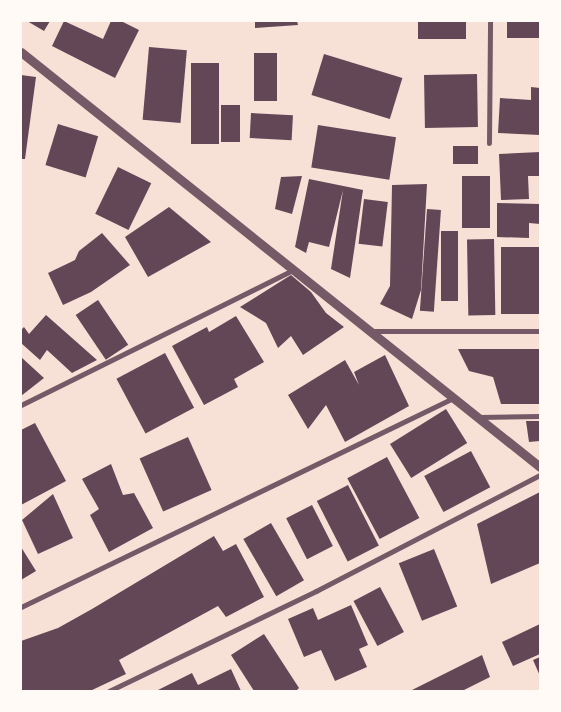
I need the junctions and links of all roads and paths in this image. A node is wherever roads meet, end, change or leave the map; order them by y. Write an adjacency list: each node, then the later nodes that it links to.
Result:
1 (490, 21): 3 (street)
2 (21, 52): 4 (street)
3 (489, 143)
4 (293, 270): 5 (street); 8 (street)
5 (370, 331): 6 (street); 7 (street)
6 (540, 331)
7 (453, 398): 9 (street); 13 (street)
8 (21, 405)
9 (476, 416): 10 (street); 11 (street)
10 (540, 416)
11 (540, 468)
12 (540, 474): 14 (street)
13 (21, 607)
14 (109, 691)

